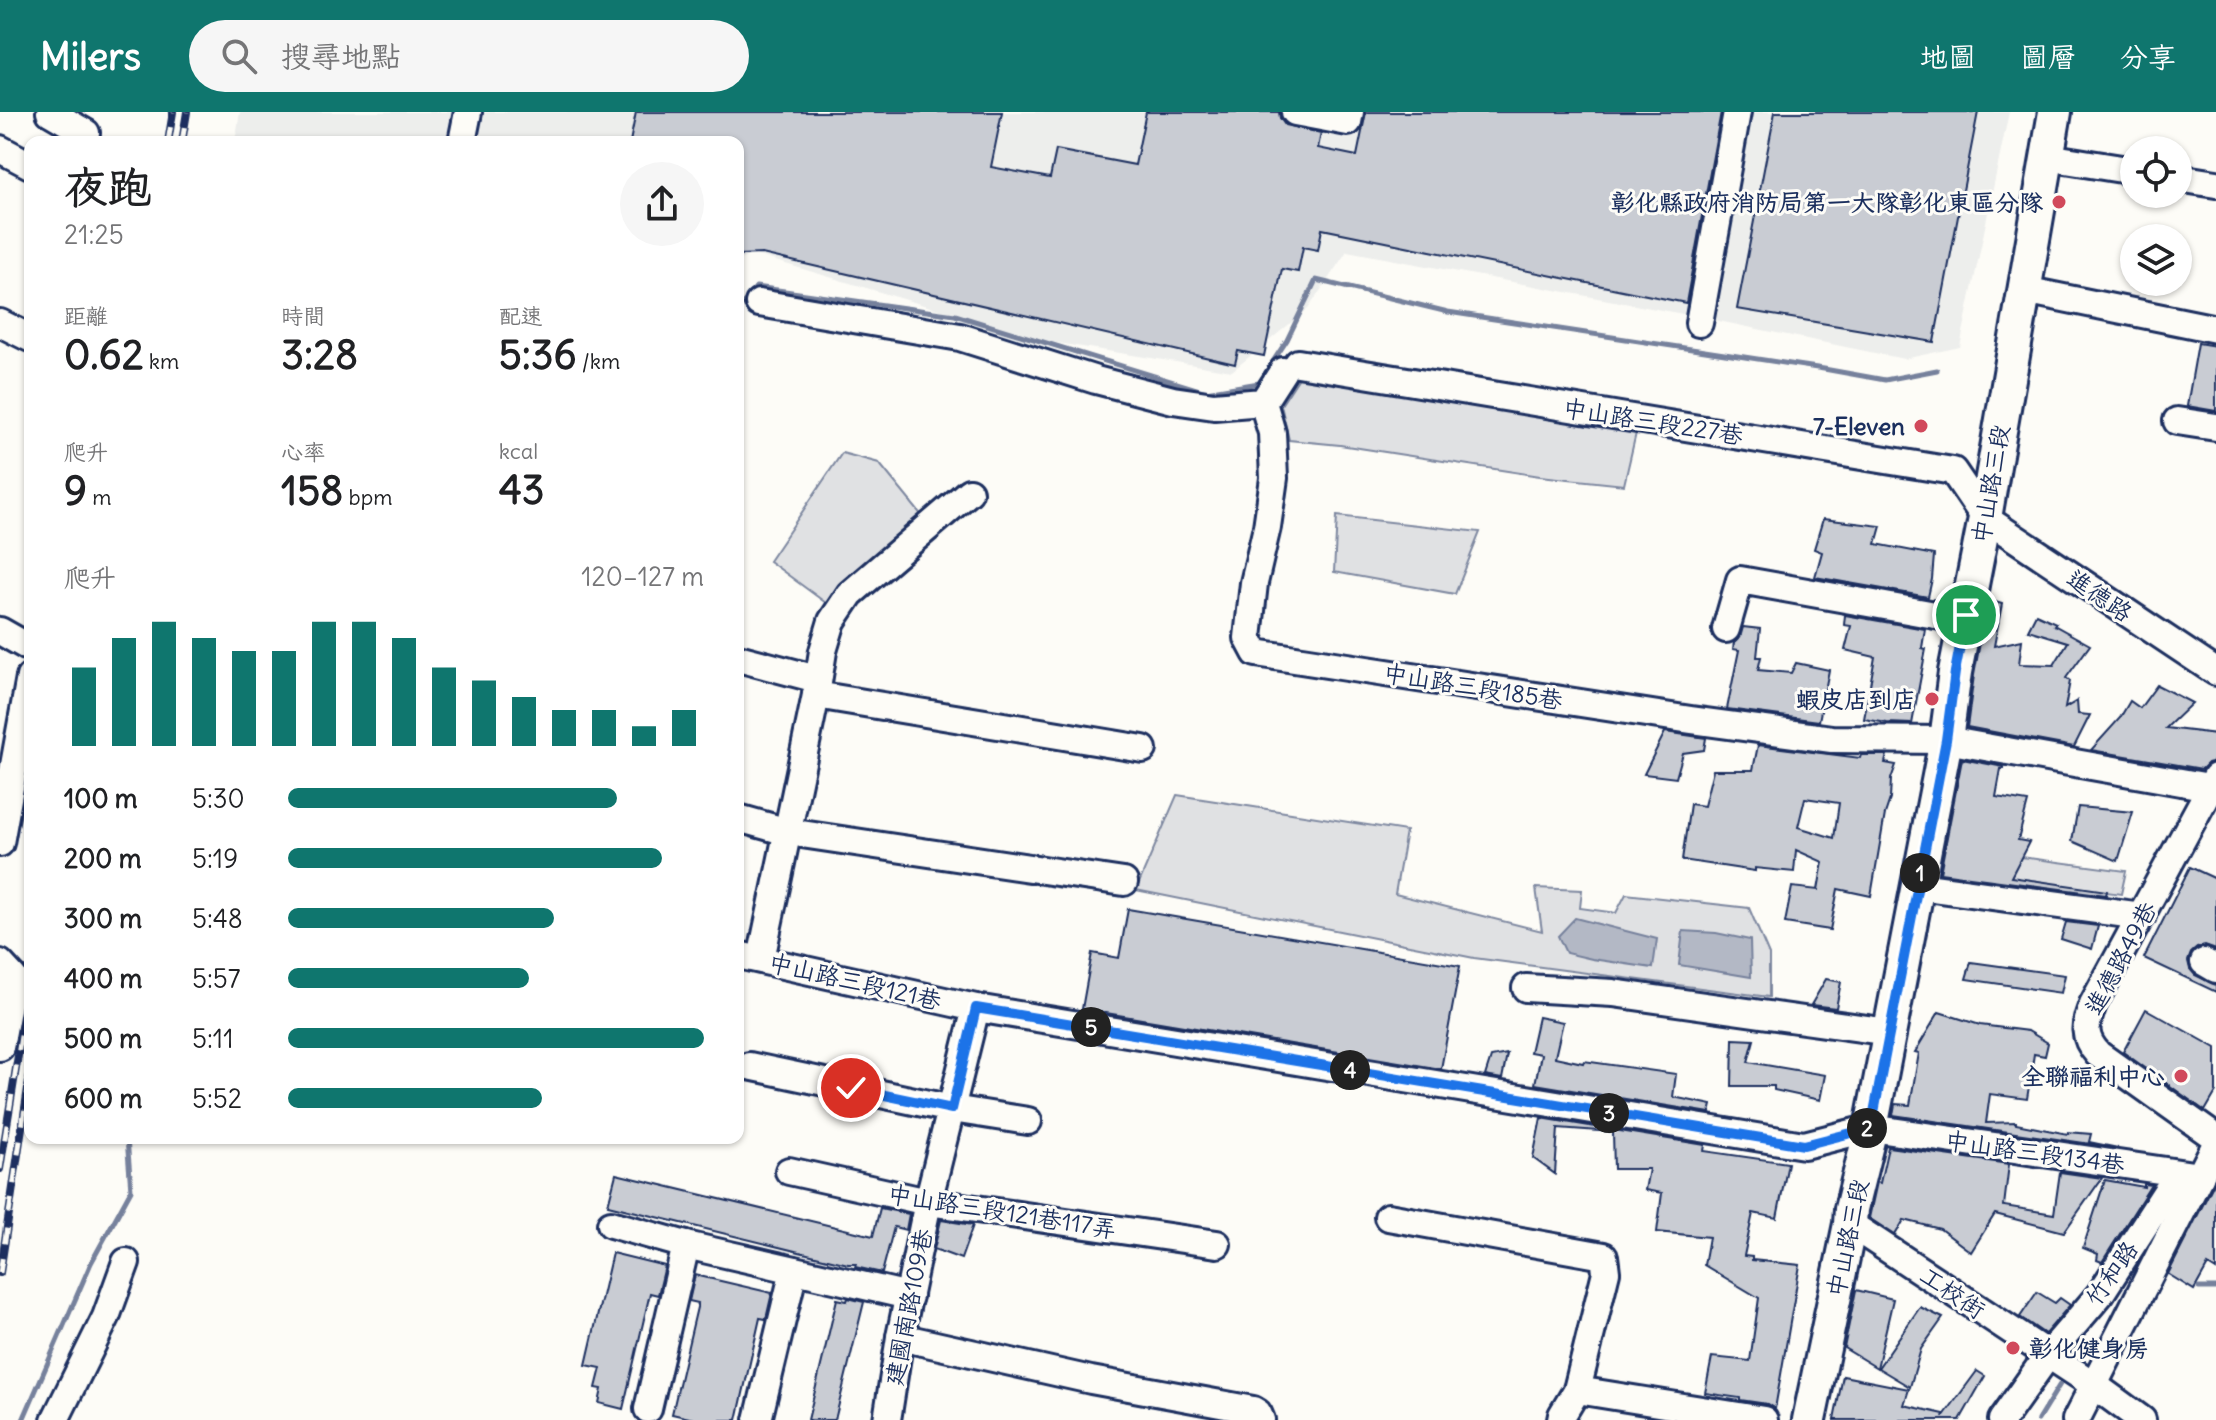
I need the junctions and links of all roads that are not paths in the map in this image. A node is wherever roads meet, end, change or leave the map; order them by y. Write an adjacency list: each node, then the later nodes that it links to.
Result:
1 (50, 112): 7 (street)
2 (468, 112): 8 (street)
3 (1295, 112): 4 (street)
4 (1350, 112)
5 (1737, 112): 18 (street)
6 (2055, 112): 10 (main road, 中山路三段)
7 (86, 133)
8 (463, 136)
9 (0, 149): 11 (street)
10 (2047, 157): 12 (street); 15 (main road, 中山路三段)
11 (24, 162)
12 (2120, 169)
13 (2192, 180): 14 (street)
14 (2216, 184)
15 (2024, 290): 19 (street); 25 (main road, 中山路三段)
16 (759, 303): 21 (street)
17 (0, 323): 20 (street)
18 (1699, 323)
19 (2216, 329)
20 (24, 335)
21 (1263, 402): 25 (street, 中山路三段227巷); 34 (street, 中山路三段185巷)
22 (2177, 421): 23 (street)
23 (2216, 427)
24 (969, 492): 32 (street)
25 (1985, 518): 26 (main road, 中山路三段); 31 (street, 進德路)
26 (1966, 615): 27 (street); 34 (main road, 中山路三段)
27 (1726, 629)
28 (0, 631): 29 (street)
29 (24, 645)
30 (744, 660): 32 (street)
31 (2216, 672)
32 (816, 687): 35 (street); 39 (street)
33 (24, 700): 36 (street)
34 (1946, 740): 37 (street); 42 (main road, 中山路三段)
35 (1143, 749)
36 (7, 764): 40 (street)
37 (2213, 782): 43 (street, 進德路49巷)
38 (744, 820): 39 (street)
39 (788, 832): 41 (street); 44 (street)
40 (0, 843)
41 (1124, 882)
42 (1918, 886): 43 (street); 48 (main road, 中山路三段)
43 (2142, 916): 54 (street, 進德路49巷)
44 (749, 957): 47 (street, 中山路三段121巷)
45 (0, 963): 49 (street)
46 (1526, 988): 48 (street)
47 (976, 1008): 51 (street, 建國南路109巷); 53 (street, 中山路三段121巷)
48 (1889, 1032): 53 (main road, 中山路三段)
49 (0, 1045)
50 (749, 1066): 51 (street)
51 (952, 1109): 52 (street); 58 (street, 建國南路109巷)
52 (1028, 1121)
53 (1871, 1128): 57 (street, 中山路三段134巷); 61 (main road, 中山路三段)
54 (2216, 1138)
55 (2216, 1144): 57 (street)
56 (789, 1171): 58 (street, 中山路三段121巷117弄)
57 (2200, 1176): 68 (street, 竹和路); 69 (street)
58 (928, 1202): 62 (street, 中山路三段121巷117弄); 66 (street, 建國南路109巷)
59 (1388, 1217): 70 (street)
60 (611, 1224): 63 (street)
61 (1850, 1224): 68 (street, 工校街); 78 (main road, 中山路三段)
62 (1217, 1244)
63 (686, 1245): 65 (street); 71 (street)
64 (126, 1262): 72 (street)
65 (794, 1270): 66 (street); 73 (street)
66 (909, 1296): 67 (street, 建國南路109巷)
67 (900, 1337): 74 (street, 建國南路109巷); 75 (street)
68 (2058, 1362): 69 (street, 工校街); 79 (street, 竹和路)
69 (2094, 1385): 80 (street); 81 (street, 工校街)
70 (1577, 1390): 76 (street); 77 (street)
71 (648, 1409)
72 (55, 1420)
73 (758, 1420)
74 (887, 1420)
75 (1261, 1420)
76 (1561, 1420)
77 (1764, 1420)
78 (1809, 1420)
79 (2002, 1420)
80 (2076, 1420)
81 (2142, 1420)

